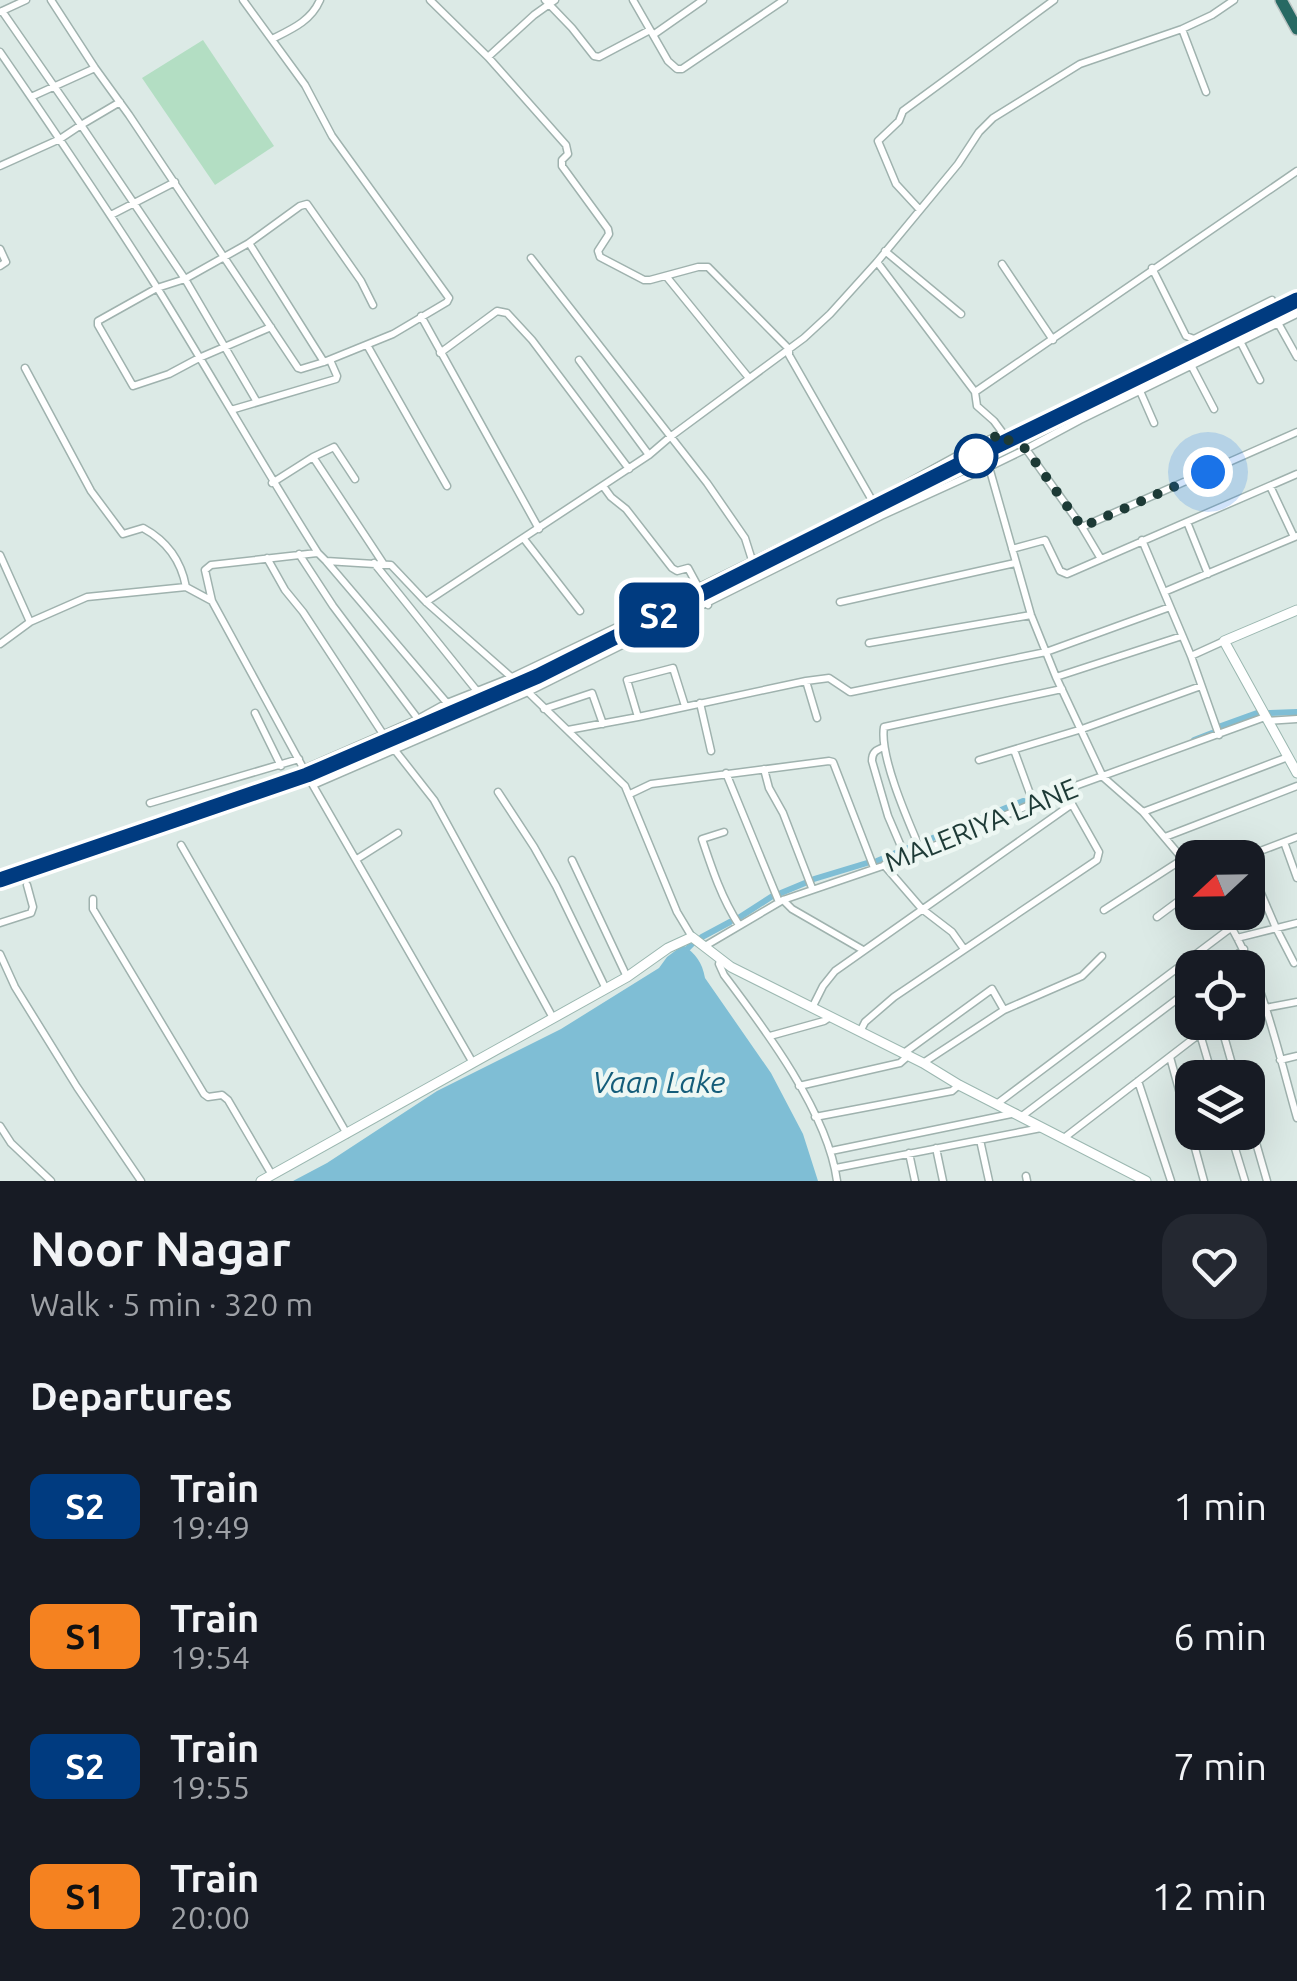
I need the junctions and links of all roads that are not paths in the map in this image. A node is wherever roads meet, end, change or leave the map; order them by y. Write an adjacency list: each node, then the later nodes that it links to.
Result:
1 (26, 0): 13 (street)
2 (52, 0): 20 (street)
3 (244, 0): 17 (street)
4 (320, 0): 17 (street)
5 (430, 0): 19 (street)
6 (633, 0): 16 (street)
7 (703, 0): 16 (street)
8 (784, 0): 16 (street)
9 (1054, 0): 31 (street)
10 (1234, 0): 14 (street)
11 (550, 1): 16 (street); 19 (street)
12 (1287, 1): 15 (highway)
13 (1, 11): 21 (street)
14 (1182, 29): 22 (street); 31 (street)
15 (1297, 29)
16 (651, 32)
17 (272, 39): 49 (street)
18 (0, 52): 23 (street)
19 (488, 58): 42 (street)
20 (94, 68): 21 (street); 24 (street)
21 (54, 86): 23 (street); 25 (street)
22 (1206, 92)
23 (31, 97): 26 (street)
24 (120, 102): 25 (street); 29 (street)
25 (81, 125): 26 (street); 30 (street)
26 (60, 139): 27 (street); 32 (street)
27 (0, 166)
28 (1297, 171): 41 (street)
29 (175, 182): 30 (street); 36 (street)
30 (134, 203): 32 (street); 43 (street)
31 (920, 210): 35 (street)
32 (110, 215): 44 (street)
33 (249, 244): 36 (street); 46 (street); 61 (street)
34 (0, 249): 40 (street)
35 (885, 252): 38 (street); 47 (street)
36 (224, 256): 43 (street); 51 (street)
37 (531, 258): 74 (street)
38 (877, 262): 56 (street); 67 (street)
39 (1002, 264): 52 (street)
40 (0, 266)
41 (1152, 268): 45 (street); 52 (street)
42 (666, 276): 56 (street); 64 (street)
43 (185, 278): 44 (street); 54 (street)
44 (157, 288): 59 (street); 59 (street)
45 (1272, 300)
46 (373, 304)
47 (961, 314)
48 (1297, 314): 50 (street)
49 (421, 316): 55 (street); 57 (street)
50 (1278, 323): 53 (street); 58 (street)
51 (271, 327): 54 (street); 61 (street)
52 (1053, 340): 67 (street)
53 (1240, 341): 62 (street); 65 (street)
54 (226, 346): 59 (street); 68 (street)
55 (367, 346): 61 (street); 83 (street)
56 (790, 349): 64 (street); 86 (street)
57 (440, 354): 79 (street); 89 (street)
58 (1297, 357)
59 (199, 358): 69 (street)
60 (578, 360): 76 (street)
61 (327, 361): 68 (street)
62 (1191, 366): 66 (street); 70 (street)
63 (25, 368): 106 (street)
64 (749, 378): 74 (street)
65 (1260, 380)
66 (1140, 391): 71 (street); 75 (street)
67 (975, 392): 73 (street)
68 (257, 402): 69 (street)
69 (231, 410): 82 (street)
70 (1214, 410)
71 (1154, 423)
72 (1297, 432): 88 (street)
73 (1003, 433): 75 (street); 86 (street)
74 (670, 437): 76 (street); 99 (street)
75 (1026, 449): 78 (street); 88 (street)
76 (650, 455): 79 (street)
77 (313, 457): 81 (street); 82 (street); 102 (street)
78 (990, 467): 93 (street); 111 (street)
79 (629, 469): 84 (street)
80 (1297, 474): 85 (street)
81 (355, 479)
82 (272, 483): 94 (street)
83 (447, 486)
84 (604, 486): 89 (street); 105 (street)
85 (1270, 486): 87 (street); 90 (street)
86 (873, 502): 99 (street)
87 (1187, 522): 92 (street); 104 (street)
88 (1082, 527): 98 (street)
89 (539, 529): 91 (street)
90 (1296, 537): 104 (street)
91 (524, 539): 109 (street); 114 (street)
92 (1142, 540): 98 (street); 107 (street)
93 (1012, 550): 98 (street); 103 (street)
94 (318, 552): 95 (street); 100 (street)
95 (298, 553): 97 (street); 137 (street)
96 (0, 555): 116 (street)
97 (267, 558): 108 (street); 144 (street)
98 (1101, 559)
99 (752, 560): 105 (street)
100 (326, 561): 101 (street); 130 (street)
101 (373, 562): 102 (street); 128 (street)
102 (383, 563): 109 (street)
103 (1016, 564): 110 (street); 115 (street)
104 (1208, 574): 107 (street)
105 (698, 586): 111 (street); 124 (street)
106 (186, 588): 108 (street); 116 (street)
107 (1164, 592): 112 (street)
108 (212, 601): 141 (street)
109 (426, 602): 124 (street)
110 (840, 602)
111 (708, 604): 129 (street)
112 (1170, 607): 117 (street); 121 (street)
113 (1297, 610): 118 (street)
114 (580, 611)
115 (1031, 615): 119 (street); 121 (street)
116 (30, 622): 120 (street)
117 (1182, 636): 122 (street); 123 (street)
118 (1224, 642): 122 (street); 138 (street)
119 (869, 643)
120 (0, 644)
121 (1046, 652): 123 (street); 125 (street)
122 (1191, 656): 126 (street)
123 (1056, 677): 127 (street)
124 (510, 678): 128 (street); 129 (street)
125 (806, 681): 131 (street); 136 (street)
126 (1201, 686): 143 (street); 145 (street)
127 (1062, 689): 143 (street); 147 (street)
128 (477, 691): 130 (street)
129 (528, 692): 133 (street); 148 (street)
130 (447, 703): 137 (street)
131 (700, 703): 132 (street); 149 (street)
132 (685, 706): 135 (street); 135 (street)
133 (544, 709): 140 (street); 142 (street)
134 (255, 713): 146 (street)
135 (638, 717): 140 (street)
136 (817, 718)
137 (418, 719): 144 (street)
138 (1266, 719): 139 (street, MALERIYA LANE); 145 (street, MALERIYA LANE); 151 (street)
139 (1297, 719)
140 (602, 724): 142 (street)
141 (282, 728): 146 (street); 152 (street)
142 (567, 730): 164 (street)
143 (1082, 730): 150 (street); 159 (street)
144 (383, 734): 155 (street)
145 (1219, 735): 159 (street, MALERIYA LANE)
146 (266, 736): 154 (street)
147 (885, 747): 177 (street); 178 (street)
148 (394, 749): 160 (street); 219 (street)
149 (710, 750)
150 (1014, 750): 153 (street); 166 (street)
151 (1288, 757): 158 (street); 168 (street)
152 (299, 760): 154 (street); 155 (street)
153 (980, 760)
154 (281, 766): 165 (street)
155 (304, 769): 160 (street)
156 (764, 769): 157 (street); 183 (street); 186 (street)
157 (726, 773): 164 (street); 188 (street)
158 (1297, 773)
159 (1103, 776): 162 (street, MALERIYA LANE); 168 (street)
160 (313, 785): 179 (street)
161 (1297, 786): 171 (street)
162 (1064, 790): 166 (street, MALERIYA LANE); 167 (street)
163 (498, 792): 211 (street)
164 (630, 794): 200 (street)
165 (150, 802)
166 (1033, 802): 177 (street, MALERIYA LANE)
167 (1072, 804): 191 (street); 203 (street)
168 (1143, 812): 171 (street)
169 (724, 832): 196 (street)
170 (398, 833): 179 (street)
171 (1165, 837): 175 (street)
172 (1297, 837): 173 (street)
173 (1284, 842): 176 (street); 184 (street)
174 (180, 844): 238 (street)
175 (1175, 849)
176 (1265, 850)
177 (921, 851): 178 (street, MALERIYA LANE)
178 (906, 858): 182 (street, MALERIYA LANE)
179 (357, 859): 227 (street)
180 (572, 860): 210 (street)
181 (1175, 865): 192 (street)
182 (884, 866): 183 (street, MALERIYA LANE); 191 (street)
183 (874, 868): 186 (street, MALERIYA LANE)
184 (1297, 878)
185 (27, 885): 194 (street)
186 (812, 888): 188 (street, MALERIYA LANE)
187 (93, 898): 247 (street)
188 (781, 901): 196 (street, MALERIYA LANE); 205 (street)
189 (1175, 904): 193 (street)
190 (1265, 904): 197 (street)
191 (922, 908): 203 (street); 205 (street)
192 (1104, 910)
193 (1157, 917)
194 (0, 923)
195 (1297, 924): 197 (street)
196 (739, 925): 202 (street, MALERIYA LANE)
197 (1276, 928): 201 (street); 209 (street)
198 (1228, 930): 232 (street)
199 (1233, 930): 201 (street)
200 (692, 936): 202 (street); 210 (street)
201 (1237, 938): 204 (street)
202 (704, 947): 208 (street)
203 (964, 949): 220 (street)
204 (1244, 949)
205 (864, 950): 214 (street)
206 (0, 954): 249 (street)
207 (1102, 956): 216 (street)
208 (720, 959): 214 (street); 221 (street)
209 (1294, 963)
210 (626, 978): 211 (street)
211 (606, 989): 219 (street)
212 (1175, 1000): 233 (street)
213 (1297, 1002): 215 (street)
214 (812, 1008): 218 (street)
215 (1265, 1008)
216 (1004, 1010): 223 (street); 228 (street)
217 (1265, 1011): 226 (street)
218 (830, 1017): 220 (street); 221 (street)
219 (553, 1018): 227 (street)
220 (860, 1032): 223 (street)
221 (770, 1036): 231 (street)
222 (1192, 1040): 225 (street)
223 (905, 1055): 228 (street); 231 (street)
224 (1297, 1056): 226 (street)
225 (1170, 1057): 229 (street); 257 (street)
226 (1280, 1060): 235 (street)
227 (474, 1063): 238 (street)
228 (923, 1063): 230 (street)
229 (1138, 1081): 239 (street); 256 (street)
230 (959, 1085): 232 (street); 234 (street)
231 (799, 1086): 234 (street)
232 (998, 1104): 233 (street)
233 (1019, 1114): 237 (street); 242 (street)
234 (816, 1117): 242 (street)
235 (1297, 1118)
236 (0, 1126): 248 (street)
237 (1044, 1128): 239 (street); 240 (street)
238 (347, 1134): 247 (street)
239 (1064, 1138): 255 (street)
240 (980, 1140): 241 (street); 254 (street)
241 (936, 1148): 245 (street); 253 (street)
242 (831, 1150): 246 (street)
243 (1236, 1150): 258 (street)
244 (1258, 1150): 259 (street)
245 (910, 1154): 246 (street); 252 (street)
246 (836, 1168): 251 (street)
247 (272, 1175): 250 (street)
248 (50, 1181)
249 (141, 1181)
250 (261, 1181)
251 (838, 1181)
252 (916, 1181)
253 (943, 1181)
254 (989, 1181)
255 (1146, 1181)
256 (1171, 1181)
257 (1204, 1181)
258 (1245, 1181)
259 (1267, 1181)

